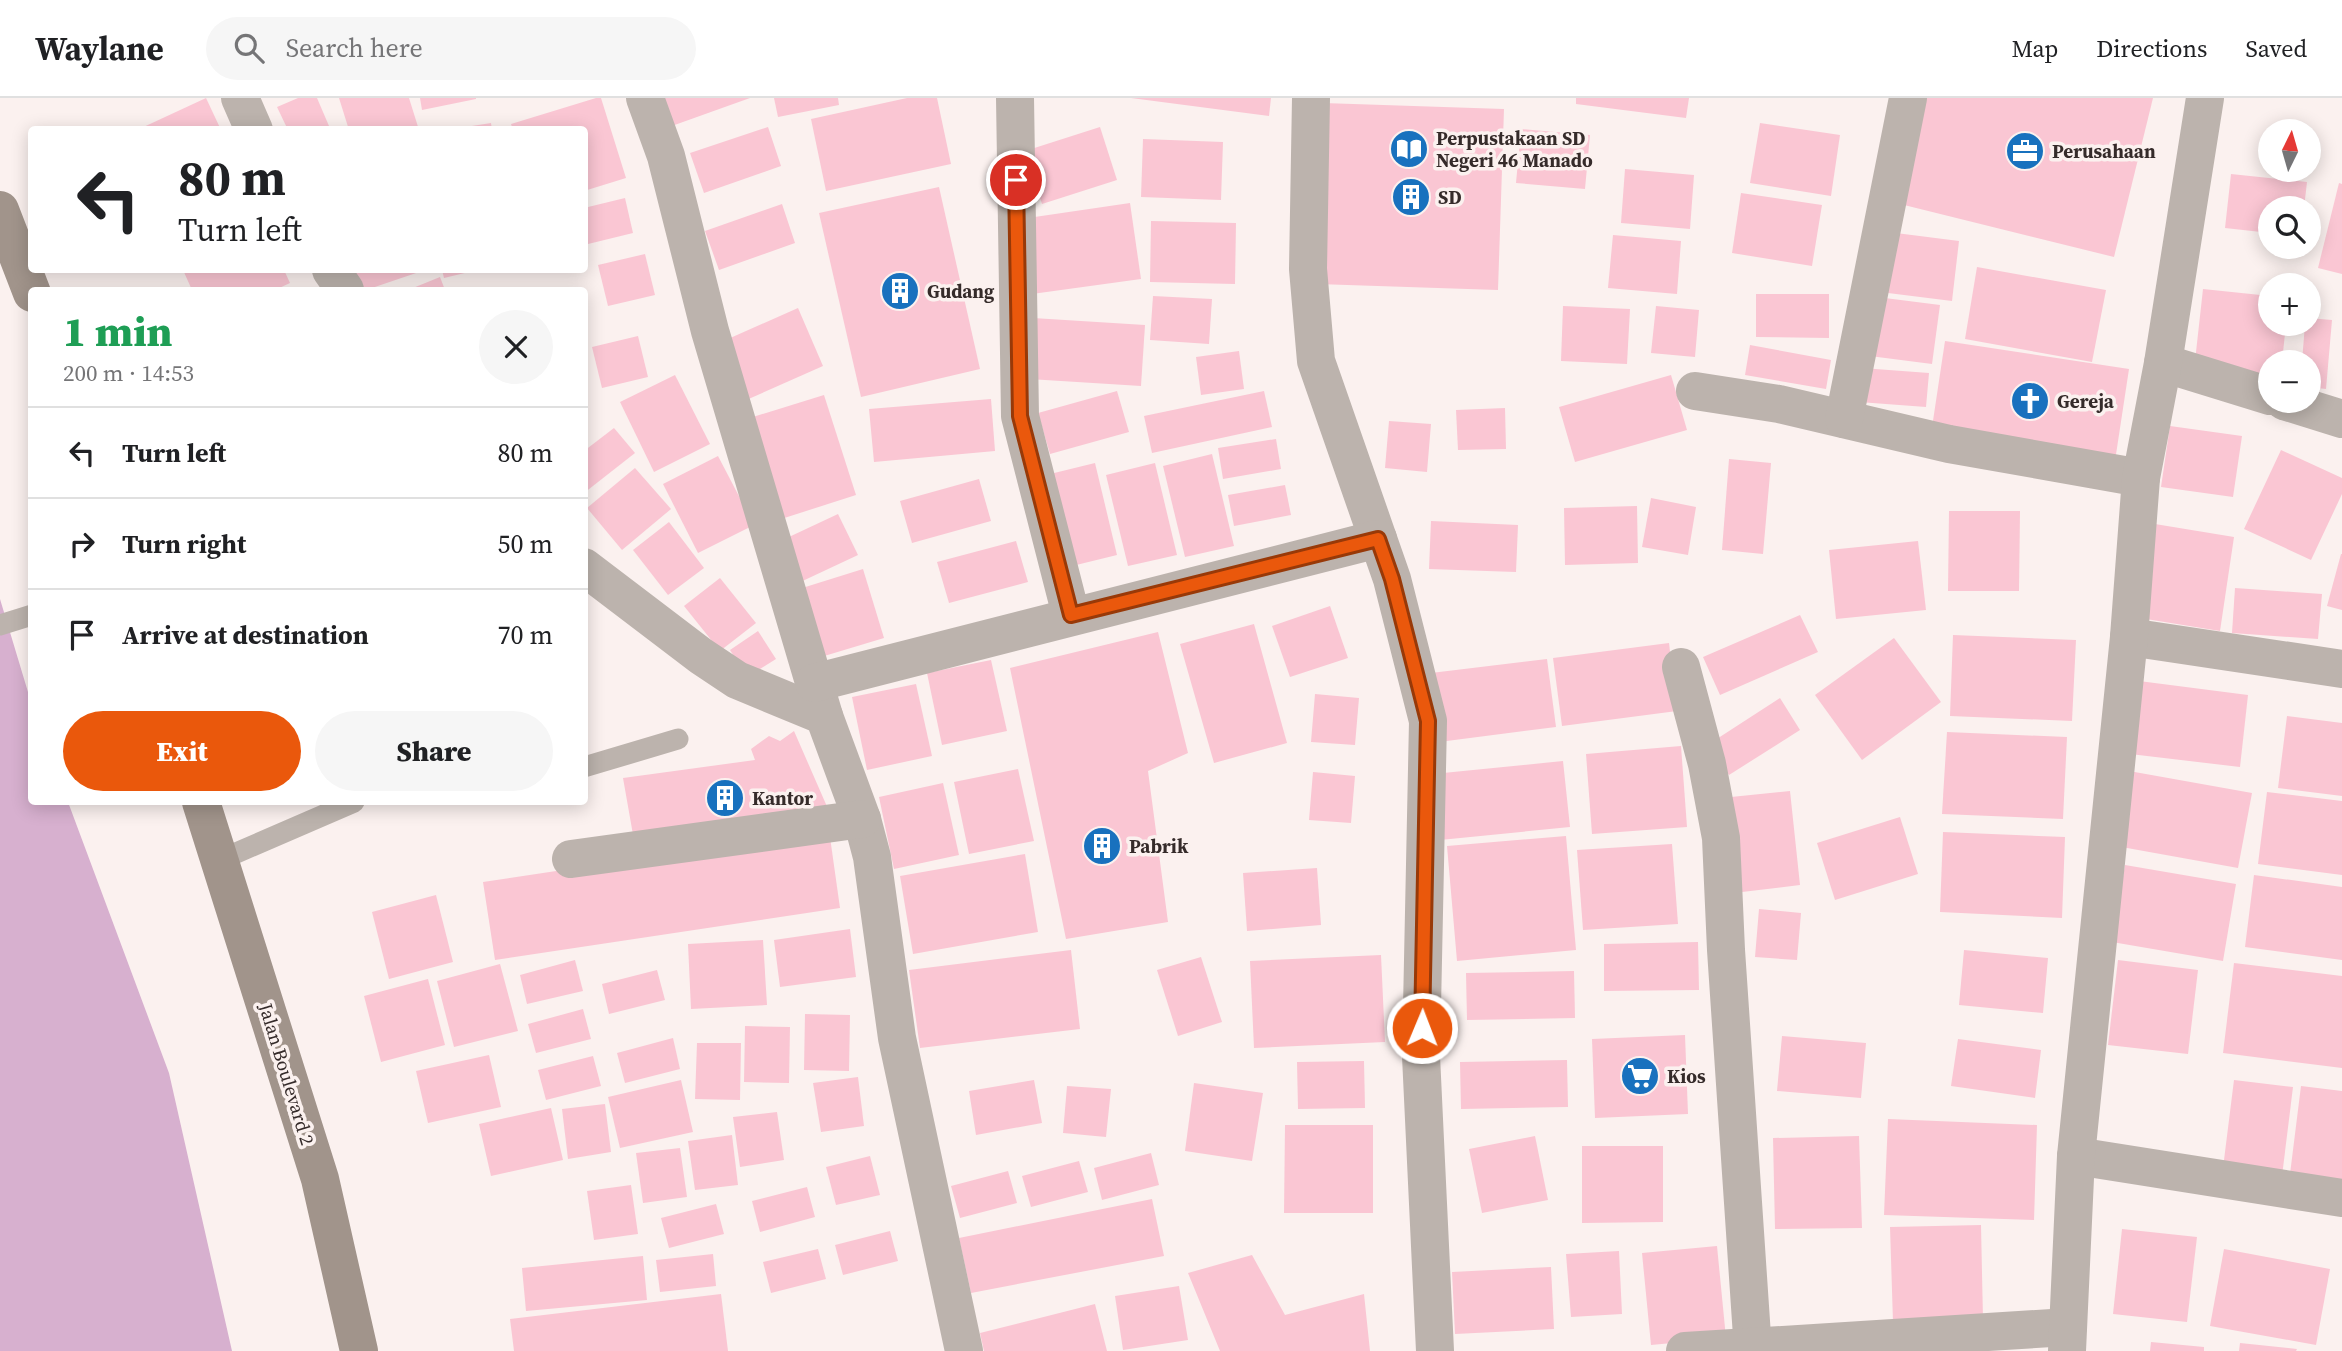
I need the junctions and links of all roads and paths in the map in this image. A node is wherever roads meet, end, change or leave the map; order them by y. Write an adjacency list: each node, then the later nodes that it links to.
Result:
1 (240, 98): 7 (street)
2 (645, 98): 25 (street)
3 (1015, 98): 19 (street)
4 (1311, 98): 17 (street)
5 (1908, 98): 14 (street)
6 (2205, 98): 10 (street)
7 (252, 126)
8 (0, 210): 9 (main road)
9 (30, 287)
10 (2163, 363): 12 (street); 16 (street)
11 (1695, 391): 14 (street)
12 (2258, 392)
13 (2321, 412): 15 (street)
14 (1844, 419): 16 (street)
15 (2342, 419)
16 (2141, 478): 22 (street)
17 (1378, 539): 19 (street); 39 (street)
18 (588, 570): 25 (street)
19 (1071, 615): 25 (street)
20 (28, 616): 21 (lane)
21 (0, 625)
22 (2129, 637): 24 (street); 33 (street)
23 (1681, 667): 36 (street)
24 (2342, 669)
25 (819, 699): 30 (street)
26 (678, 739): 27 (lane)
27 (588, 766)
28 (202, 805): 32 (main road, Jalan Boulevard 2)
29 (347, 805): 32 (lane)
30 (862, 819): 31 (street); 38 (street)
31 (570, 859)
32 (220, 860): 37 (main road, Jalan Boulevard 2)
33 (2076, 1156): 34 (street); 35 (street)
34 (2342, 1198)
35 (2068, 1339): 36 (street)
36 (1753, 1348): 40 (street)
37 (359, 1351)
38 (964, 1351)
39 (1435, 1351)
40 (1685, 1351)

